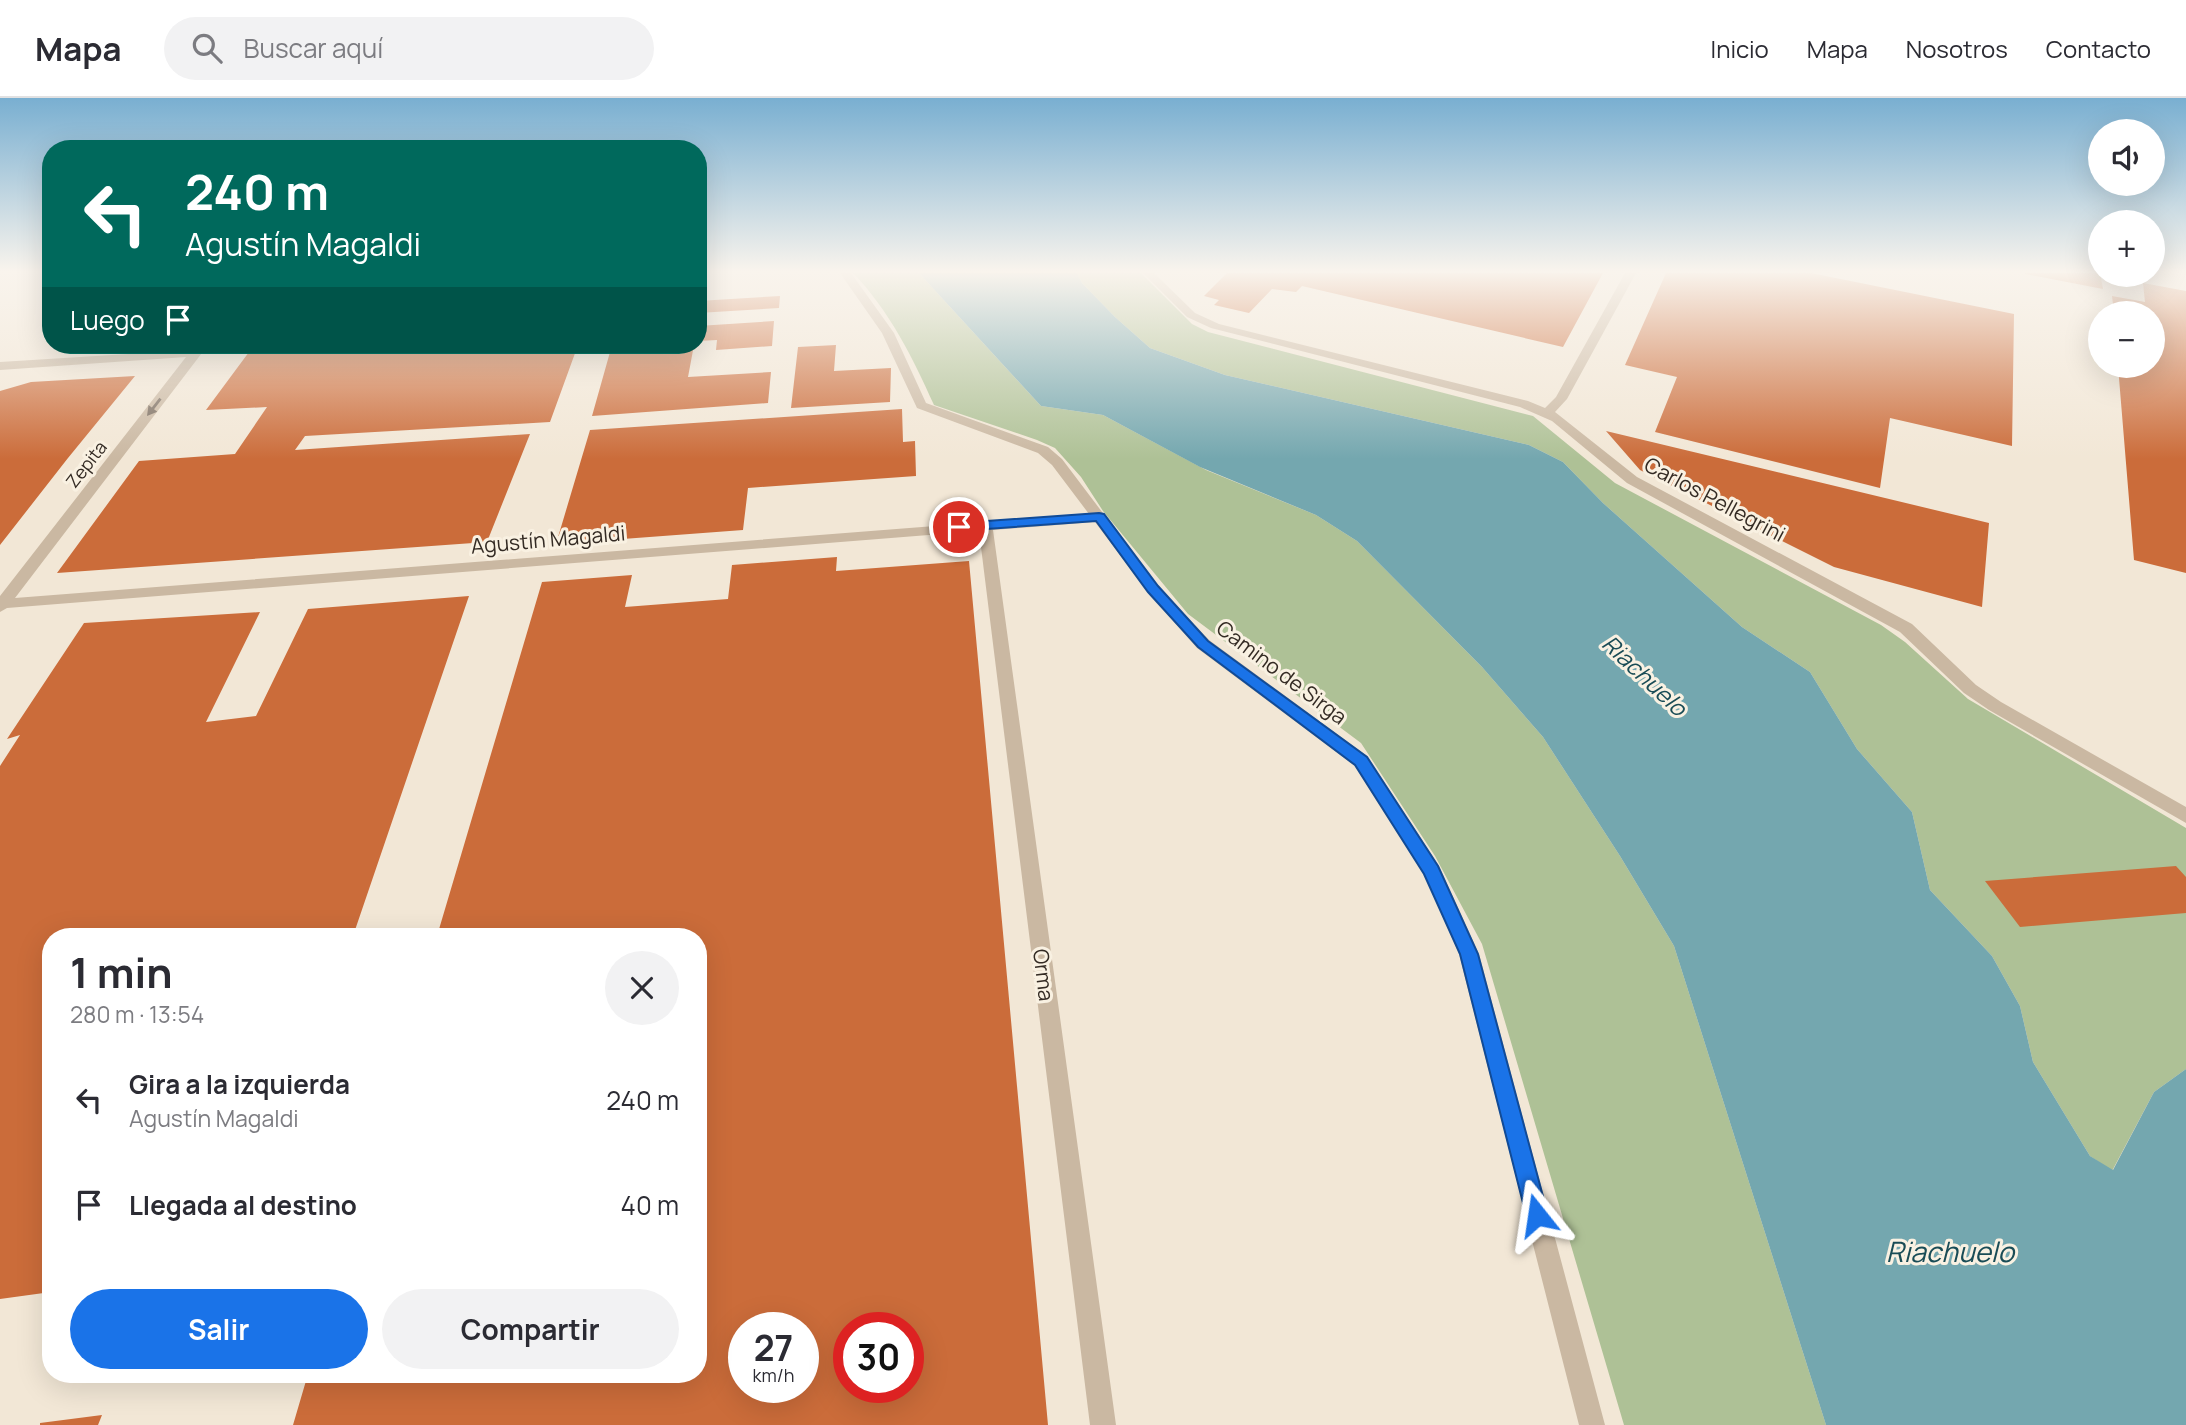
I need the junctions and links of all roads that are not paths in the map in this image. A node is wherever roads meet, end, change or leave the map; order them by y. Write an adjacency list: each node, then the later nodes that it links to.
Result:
1 (889, 335): 8 (street, Camino de Sirga)
2 (1247, 335): 7 (street, Carlos Pellegrini)
3 (1596, 335): 7 (street)
4 (140, 354): 6 (street)
5 (195, 354): 10 (street, Zepita, one-way to 10)
6 (0, 366)
7 (1548, 412): 11 (street, Carlos Pellegrini)
8 (1099, 517): 9 (street, Agustín Magaldi); 13 (street, Camino de Sirga)
9 (985, 525): 10 (street, Agustín Magaldi); 12 (street, Orma)
10 (1, 605)
11 (2186, 816)
12 (1103, 1425)
13 (1592, 1425)

